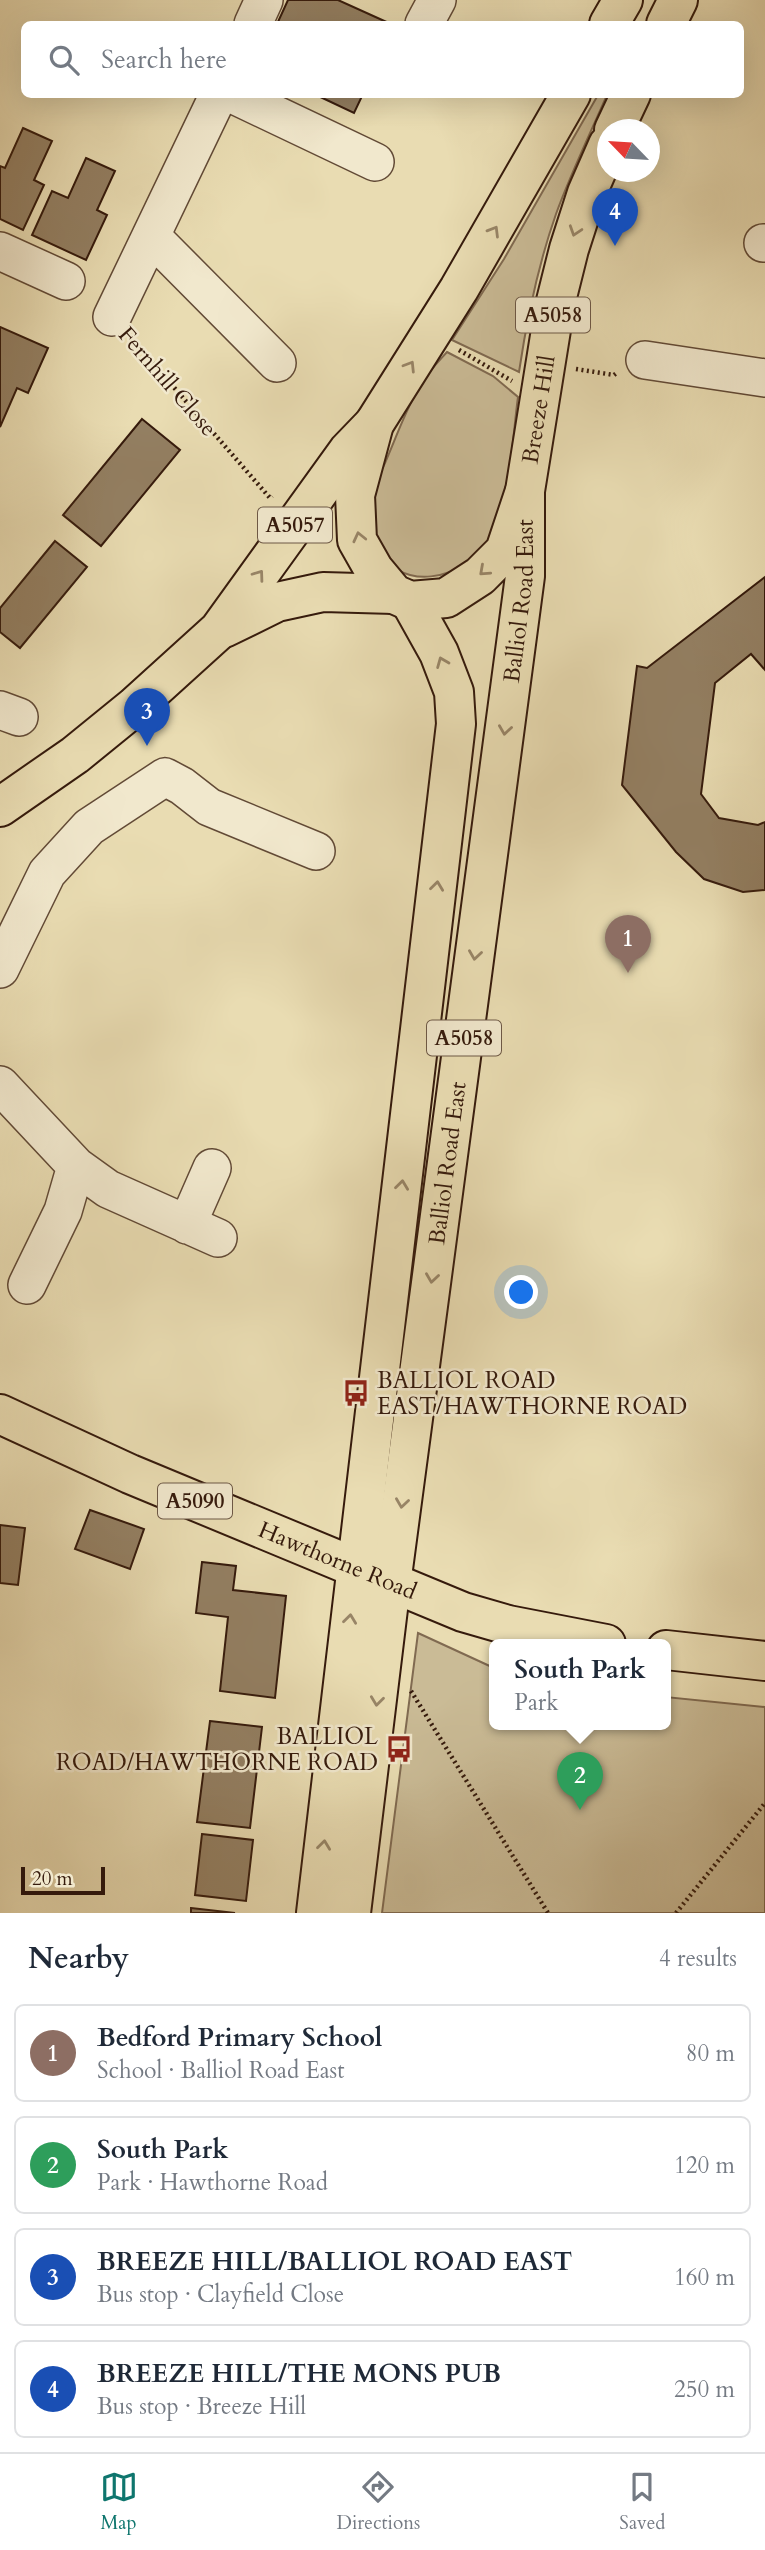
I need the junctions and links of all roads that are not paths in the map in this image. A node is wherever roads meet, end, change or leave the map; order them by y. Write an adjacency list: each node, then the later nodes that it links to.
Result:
1 (264, 0): 5 (street)
2 (437, 0): 6 (street)
3 (623, 0): 7 (main road)
4 (678, 0): 8 (main road)
5 (254, 21)
6 (426, 21)
7 (612, 21)
8 (668, 21)
9 (217, 98): 16 (street, Fernhill Close)
10 (240, 98): 14 (street)
11 (569, 98): 23 (main road, Breeze Hill / A5058, one-way to 11)
12 (629, 98): 13 (main road)
13 (619, 119)
14 (375, 162)
15 (597, 169): 24 (main road, Breeze Hill / A5058, one-way to 24)
16 (151, 236): 19 (street, Fernhill Close); 21 (street)
17 (0, 251): 18 (street)
18 (66, 281)
19 (113, 317)
20 (645, 360): 22 (street)
21 (277, 363)
22 (765, 379)
23 (374, 424): 25 (main road, Breeze Hill / A5058, one-way to 23); 26 (main road, Breeze Hill / A5057, one-way to 23)
24 (525, 491): 25 (main road, Breeze Hill / A5058, one-way to 25); 36 (main road, Balliol Road East / A5058, one-way to 36)
25 (402, 598): 26 (main road, Breeze Hill / A5057); 35 (main road, Balliol Road East / A5058, one-way to 25)
26 (219, 630): 27 (main road, Breeze Hill / A5057)
27 (0, 807)
28 (316, 851): 29 (street)
29 (1, 964)
30 (0, 1085): 31 (street)
31 (76, 1167): 32 (street); 33 (street)
32 (212, 1168)
33 (27, 1285)
34 (0, 1414): 35 (main road, Hawthorne Road / A5090)
35 (357, 1569): 36 (main road, Hawthorne Road / A5090); 40 (main road, A5058, one-way to 35)
36 (391, 1584): 37 (main road, Hawthorne Road / A5090); 41 (main road, A5058, one-way to 41)
37 (580, 1639)
38 (671, 1651): 39 (main road)
39 (765, 1661)
40 (316, 1913)
41 (351, 1913)

